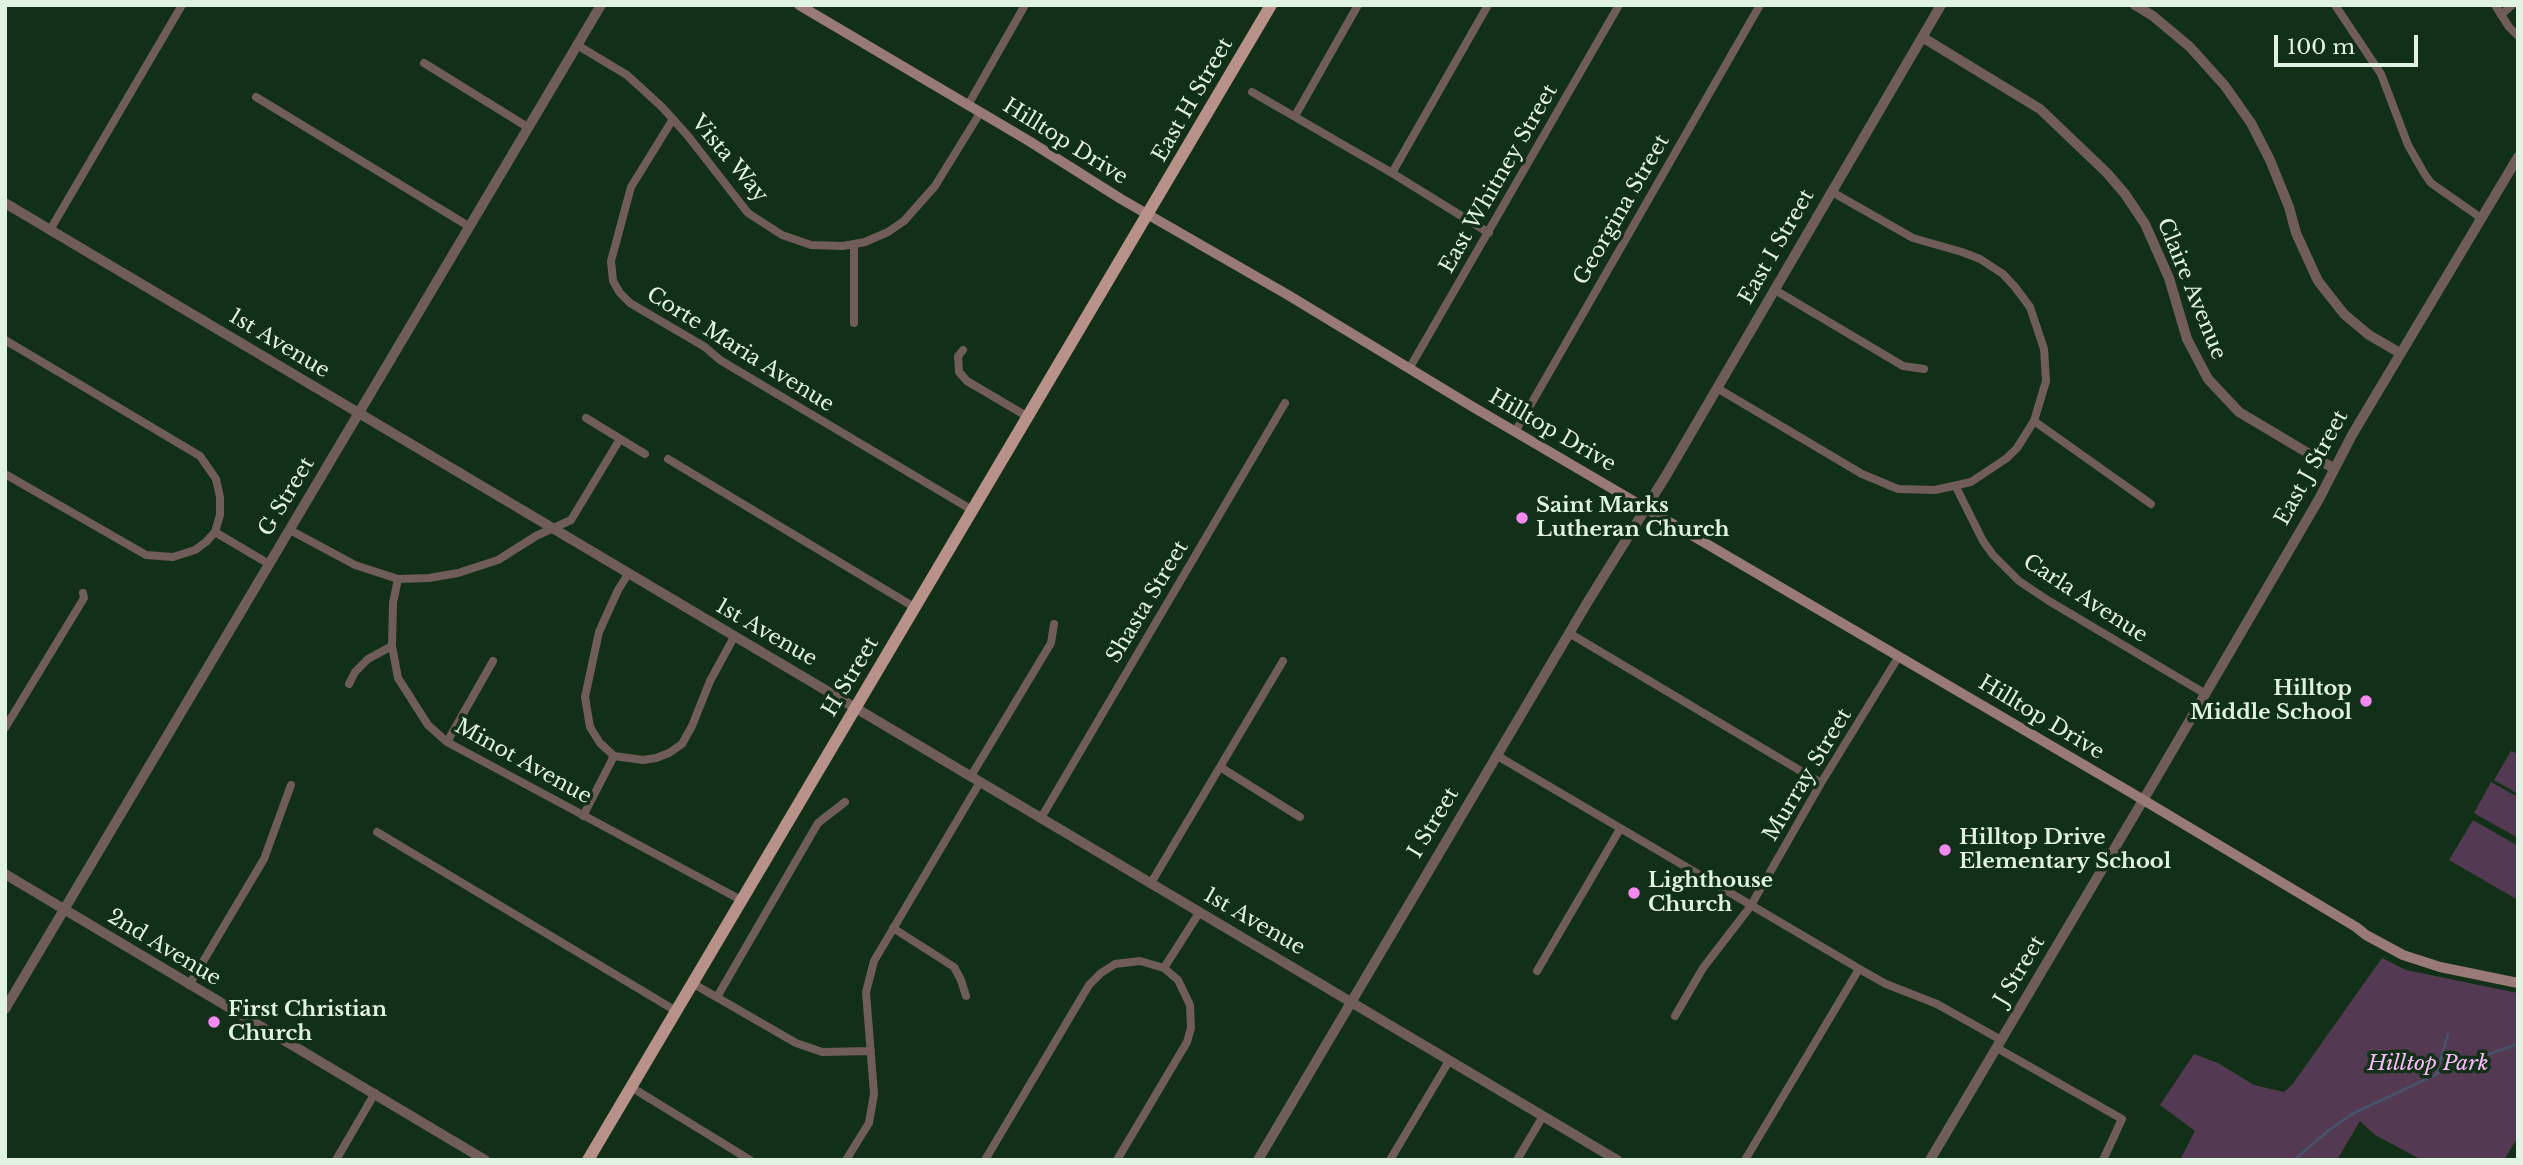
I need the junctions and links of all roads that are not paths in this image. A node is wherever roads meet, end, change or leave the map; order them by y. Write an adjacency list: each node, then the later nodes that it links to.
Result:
1 (182, 5): 34 (street)
2 (601, 5): 18 (street, G Street)
3 (799, 5): 22 (main road, Hilltop Drive)
4 (1026, 5): 22 (street)
5 (1271, 5): 31 (main road, East H Street)
6 (1358, 5): 24 (street)
7 (1488, 5): 28 (street)
8 (1619, 5): 35 (street, East Whitney Street)
9 (1760, 5): 50 (street, Georgina Street)
10 (1941, 5): 17 (street, East I Street)
11 (2135, 5): 41 (street)
12 (2335, 5): 32 (street)
13 (2495, 5): 15 (street)
14 (2512, 5): 15 (street)
15 (2501, 15): 16 (street)
16 (2518, 36)
17 (1922, 37): 29 (street, East I Street); 54 (street, Claire Avenue)
18 (577, 46): 25 (street, Vista Way); 26 (street, G Street)
19 (424, 63): 26 (street)
20 (1252, 92): 24 (street)
21 (256, 97): 33 (street)
22 (968, 105): 23 (main road, Hilltop Drive)
23 (980, 113): 31 (main road, Hilltop Drive); 36 (street, Vista Way)
24 (1295, 116): 28 (street)
25 (673, 119): 36 (street, Vista Way); 59 (street, Corte Maria Avenue)
26 (529, 128): 33 (street, G Street)
27 (2518, 157): 32 (street, East J Street)
28 (1392, 173): 35 (street)
29 (1832, 192): 37 (street, East I Street); 49 (street)
30 (5, 203): 34 (street, 1st Avenue)
31 (1149, 214): 42 (main road, Hilltop Drive); 47 (main road, H Street)
32 (2481, 218): 41 (street, East J Street)
33 (470, 227): 46 (street, G Street)
34 (50, 230): 46 (street, 1st Avenue)
35 (1489, 233): 42 (street, East Whitney Street)
36 (854, 244): 38 (street)
37 (1775, 290): 43 (street); 44 (street, East I Street)
38 (854, 323)
39 (5, 340): 62 (street)
40 (963, 350): 47 (street)
41 (2400, 353): 54 (street, East J Street)
42 (1409, 369): 50 (main road, Hilltop Drive)
43 (1924, 369)
44 (1717, 388): 56 (street); 58 (street, East I Street)
45 (1285, 403): 91 (street, Shasta Street)
46 (359, 414): 60 (street, G Street); 61 (street, 1st Avenue)
47 (1028, 417): 59 (main road, H Street)
48 (586, 418): 51 (street)
49 (2034, 421): 56 (street); 57 (street)
50 (1515, 432): 58 (main road, Hilltop Drive)
51 (620, 439): 52 (street); 61 (street)
52 (645, 454)
53 (668, 459): 67 (street)
54 (2333, 468): 76 (street, East J Street)
55 (5, 474): 62 (street)
56 (1956, 487): 76 (street, Carla Avenue)
57 (2151, 504)
58 (1646, 509): 69 (street, I Street); 72 (main road, Hilltop Drive)
59 (972, 510): 67 (main road, H Street)
60 (290, 530): 63 (street, G Street); 65 (street)
61 (553, 530): 64 (street, 1st Avenue); 65 (street)
62 (215, 532): 63 (street)
63 (269, 564): 98 (street, G Street)
64 (628, 574): 70 (street, 1st Avenue); 81 (street)
65 (398, 579): 71 (street, Minot Avenue)
66 (83, 593): 78 (street)
67 (914, 607): 77 (main road, H Street)
68 (1054, 624): 83 (street)
69 (1569, 633): 80 (street, I Street); 85 (street)
70 (734, 637): 77 (street, 1st Avenue); 81 (street)
71 (392, 646): 75 (street); 79 (street, Minot Avenue)
72 (1899, 656): 85 (street, Murray Street); 87 (main road, Hilltop Drive)
73 (493, 661): 79 (street)
74 (1283, 661): 82 (street)
75 (349, 684)
76 (2204, 693): 87 (street, East J Street)
77 (855, 708): 83 (street, 1st Avenue); 96 (main road, H Street)
78 (5, 727)
79 (447, 742): 89 (street, Minot Avenue)
80 (1496, 755): 92 (street); 109 (street, I Street)
81 (614, 756): 89 (street)
82 (1220, 767): 90 (street); 95 (street)
83 (971, 776): 84 (street, 1st Avenue)
84 (980, 782): 91 (street, 1st Avenue); 100 (street)
85 (1821, 783): 97 (street, Murray Street)
86 (290, 785): 106 (street)
87 (2143, 800): 105 (main road, Hilltop Drive); 113 (street, J Street)
88 (845, 802): 108 (street)
89 (583, 816): 96 (street, Minot Avenue)
90 (1300, 817)
91 (1041, 818): 95 (street, 1st Avenue)
92 (1620, 829): 97 (street); 103 (street)
93 (377, 832): 111 (street)
94 (5, 874): 98 (street, 2nd Avenue)
95 (1151, 883): 99 (street, 1st Avenue)
96 (741, 900): 104 (main road, H Street)
97 (1750, 907): 102 (street); 112 (street, Murray Street)
98 (63, 910): 106 (street, 2nd Avenue); 110 (street, G Street)
99 (1199, 913): 101 (street); 109 (street, 1st Avenue)
100 (893, 928): 107 (street); 114 (street)
101 (1164, 968): 124 (street); 125 (street)
102 (1859, 969): 113 (street); 130 (street)
103 (1536, 971)
104 (692, 983): 108 (street); 111 (main road, H Street)
105 (2518, 983)
106 (189, 985): 117 (street, 2nd Avenue)
107 (966, 996)
108 (717, 997): 114 (street)
109 (1351, 1002): 115 (street, 1st Avenue); 126 (street, I Street)
110 (5, 1009)
111 (676, 1011): 116 (main road, H Street)
112 (1675, 1016)
113 (1999, 1044): 131 (street, J Street); 132 (street)
114 (871, 1051): 123 (street)
115 (1449, 1061): 118 (street, 1st Avenue); 127 (street)
116 (631, 1087): 121 (main road, H Street); 122 (street)
117 (374, 1093): 119 (street); 120 (street, 2nd Avenue)
118 (1543, 1116): 128 (street); 129 (street, 1st Avenue)
119 (336, 1160)
120 (485, 1160)
121 (588, 1160)
122 (750, 1160)
123 (846, 1160)
124 (985, 1160)
125 (1117, 1160)
126 (1258, 1160)
127 (1390, 1160)
128 (1517, 1160)
129 (1617, 1160)
130 (1745, 1160)
131 (1930, 1160)
132 (2103, 1160)

